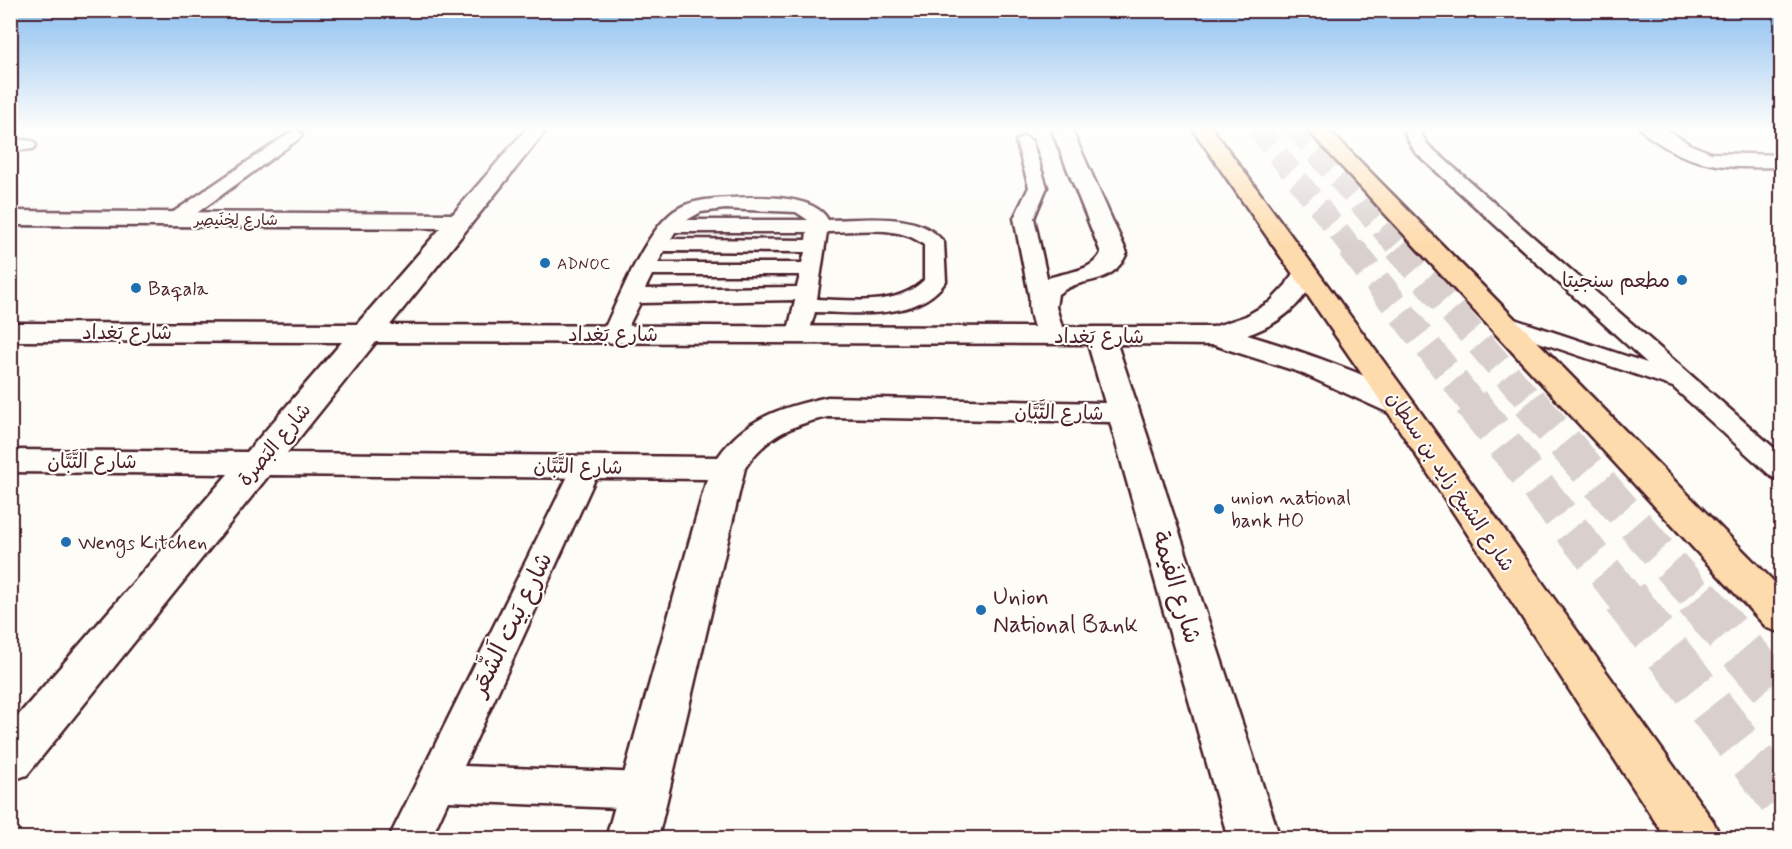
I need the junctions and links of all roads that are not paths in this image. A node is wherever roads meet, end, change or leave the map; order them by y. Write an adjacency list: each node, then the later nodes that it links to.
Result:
1 (248, 168): 9 (lane)
2 (505, 168): 10 (street, شارع البَصرة)
3 (1032, 168): 18 (lane)
4 (1078, 168): 18 (street)
5 (1230, 168): 15 (main road, شارع الشيخ زايد بن سلطان)
6 (1354, 168): 19 (main road)
7 (1443, 168): 27 (lane)
8 (10, 218): 9 (street, شارع لِخنَيصِر)
9 (176, 219): 10 (street, شارع لِخنَيصِر)
10 (461, 221): 21 (street, شارع البَصرة)
11 (818, 235): 12 (lane); 12 (lane); 14 (lane); 17 (lane)
12 (657, 245): 13 (lane)
13 (645, 269): 14 (lane); 16 (lane)
14 (812, 269): 17 (lane)
15 (1305, 274): 26 (street, شارع بَغداد); 28 (main road, شارع الشيخ زايد بن سلطان)
16 (632, 296): 17 (lane); 22 (lane)
17 (806, 299): 23 (lane)
18 (1041, 300): 24 (street)
19 (1502, 322): 27 (lane); 35 (main road)
20 (10, 332): 21 (street, شارع بَغداد)
21 (368, 332): 22 (street, شارع بَغداد); 31 (street, شارع البَصرة)
22 (614, 334): 23 (street, شارع بَغداد)
23 (799, 335): 24 (street, شارع بَغداد)
24 (1051, 336): 25 (street, شارع بَغداد)
25 (1100, 336): 26 (street, شارع بَغداد); 29 (street, شارع الفَيمة)
26 (1215, 336): 28 (street, شارع بَغداد)
27 (1684, 384): 34 (lane)
28 (1400, 406): 42 (main road, شارع الشيخ زايد بن سلطان)
29 (1123, 413): 33 (street, شارع التَّبَّان); 41 (street, شارع الفَيمة)
30 (10, 461): 31 (street, شارع التَّبَّان)
31 (259, 462): 32 (street, شارع التَّبَّان); 36 (street, شارع البَصرة)
32 (587, 466): 33 (street, شارع التَّبَّان); 37 (lane, شارع بَيت اَلشَّعَر)
33 (728, 468): 38 (street)
34 (1782, 471)
35 (1782, 617)
36 (10, 760)
37 (436, 783): 38 (lane); 39 (lane, شارع بَيت اَلشَّعَر)
38 (644, 791): 40 (street)
39 (410, 838)
40 (632, 838)
41 (1254, 838)
42 (1695, 838)

